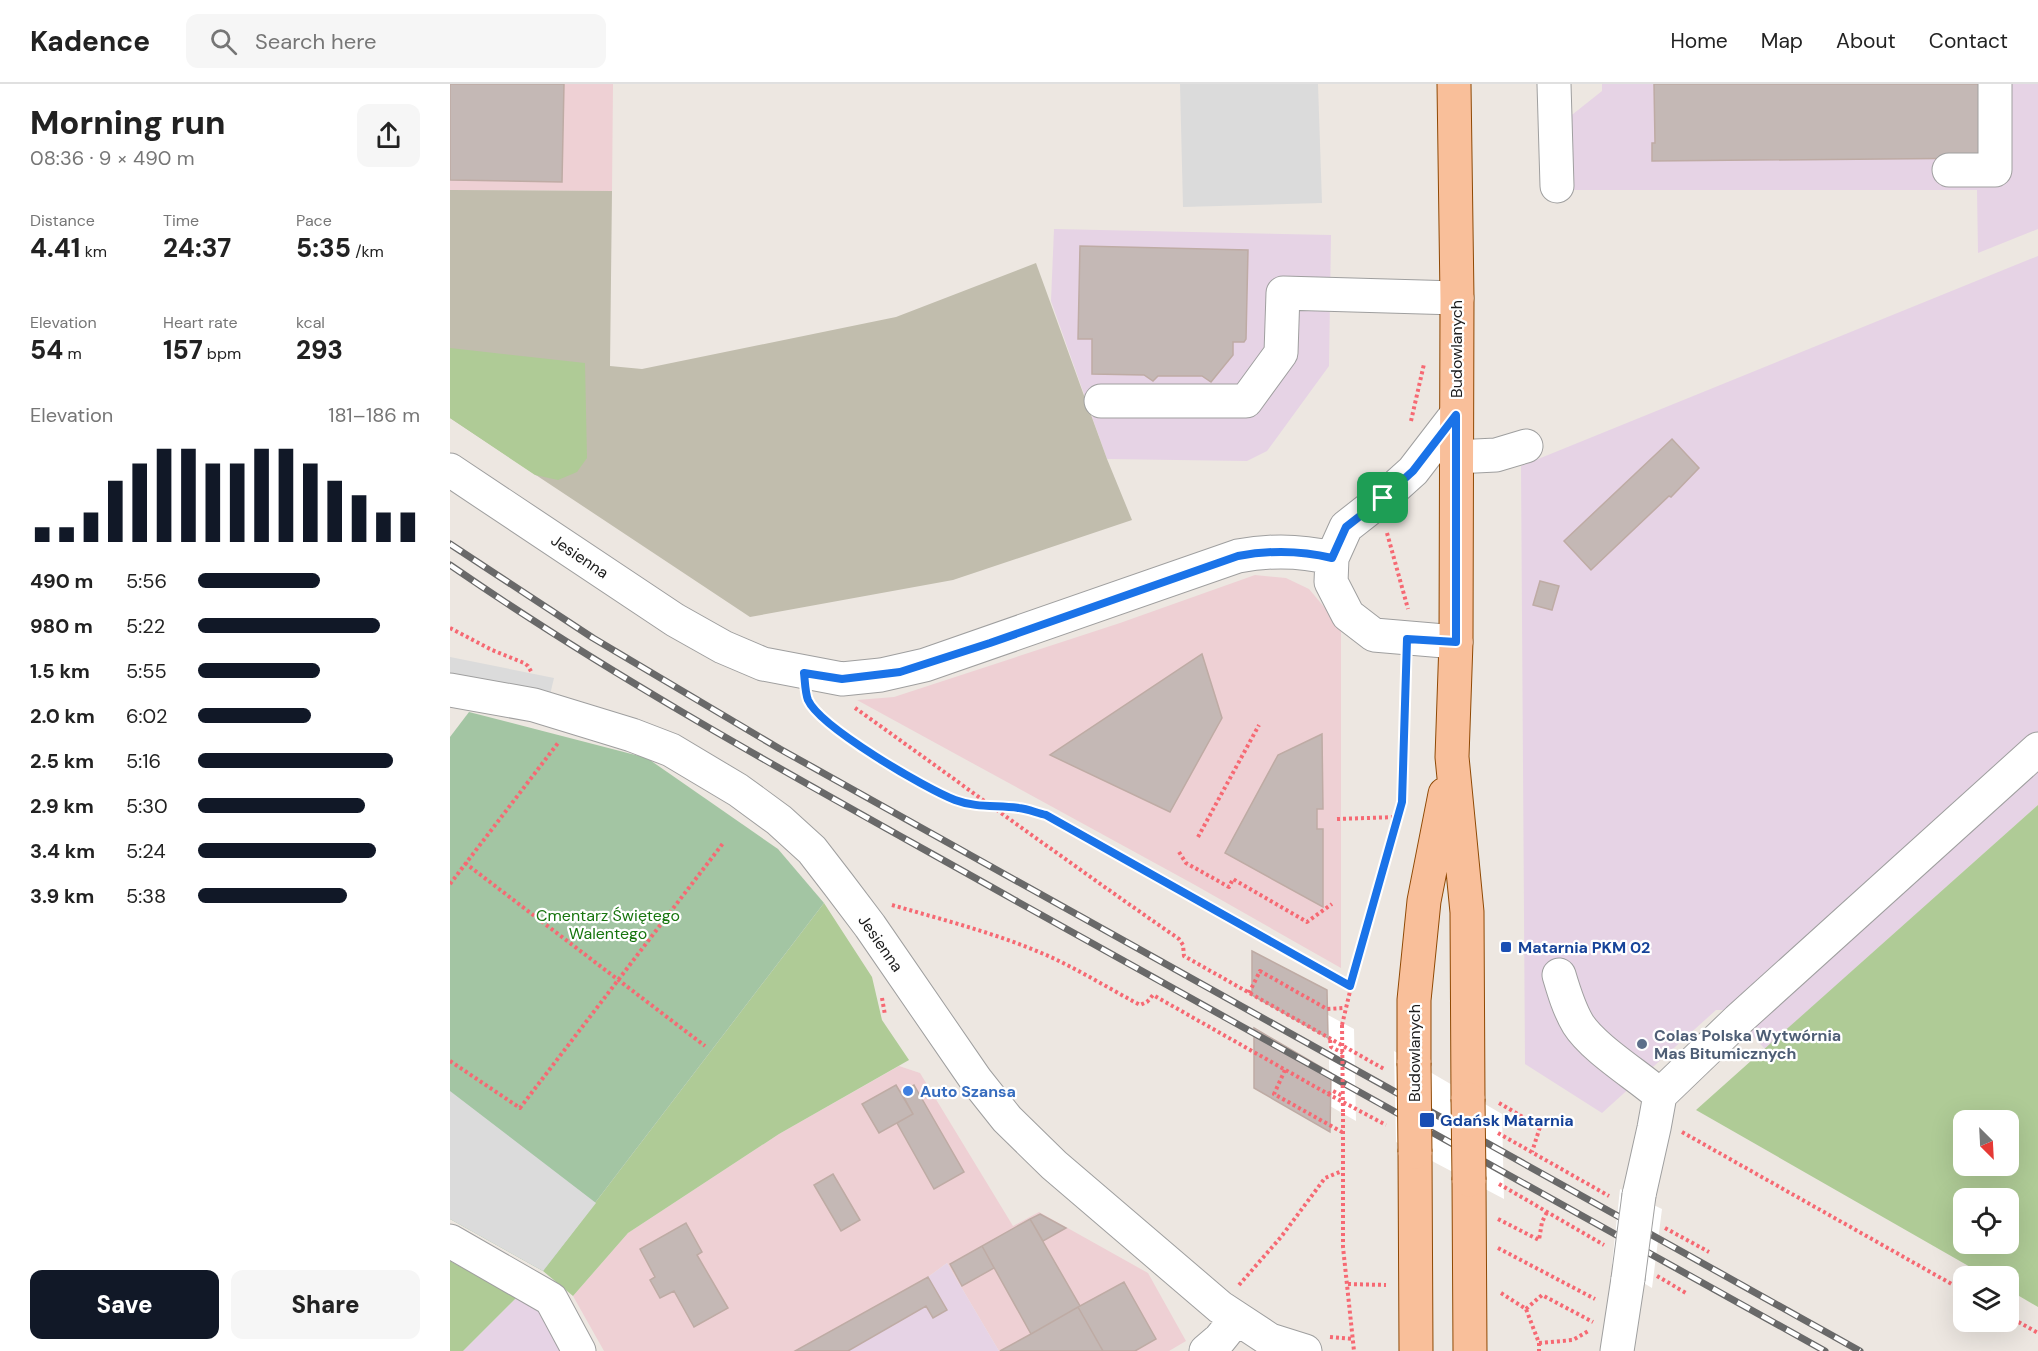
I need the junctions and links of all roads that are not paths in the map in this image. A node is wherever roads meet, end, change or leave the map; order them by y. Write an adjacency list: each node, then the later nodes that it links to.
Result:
1 (1454, 84): 6 (main road, Budowlanych)
2 (1554, 84): 5 (street)
3 (1995, 84): 4 (street)
4 (1949, 170)
5 (1557, 186)
6 (1457, 298): 7 (street); 8 (main road, Budowlanych)
7 (1101, 401)
8 (1456, 415): 10 (main road, Budowlanych); 12 (street)
9 (1526, 446): 10 (street)
10 (1455, 457): 13 (main road, Budowlanych)
11 (450, 470): 12 (street, Jesienna)
12 (1332, 558): 13 (street)
13 (1456, 642): 16 (main road, Budowlanych)
14 (450, 690): 20 (street, Jesienna)
15 (2038, 749): 18 (street)
16 (1452, 757): 24 (main road, Budowlanych, bridge); 25 (main road, Budowlanych, bridge)
17 (1559, 975): 18 (street)
18 (1660, 1095): 26 (street, bridge)
19 (450, 1242): 22 (street)
20 (1228, 1313): 21 (street, Jesienna); 23 (street)
21 (1312, 1343)
22 (579, 1351)
23 (1206, 1351)
24 (1416, 1351)
25 (1470, 1351)
26 (1617, 1351)

